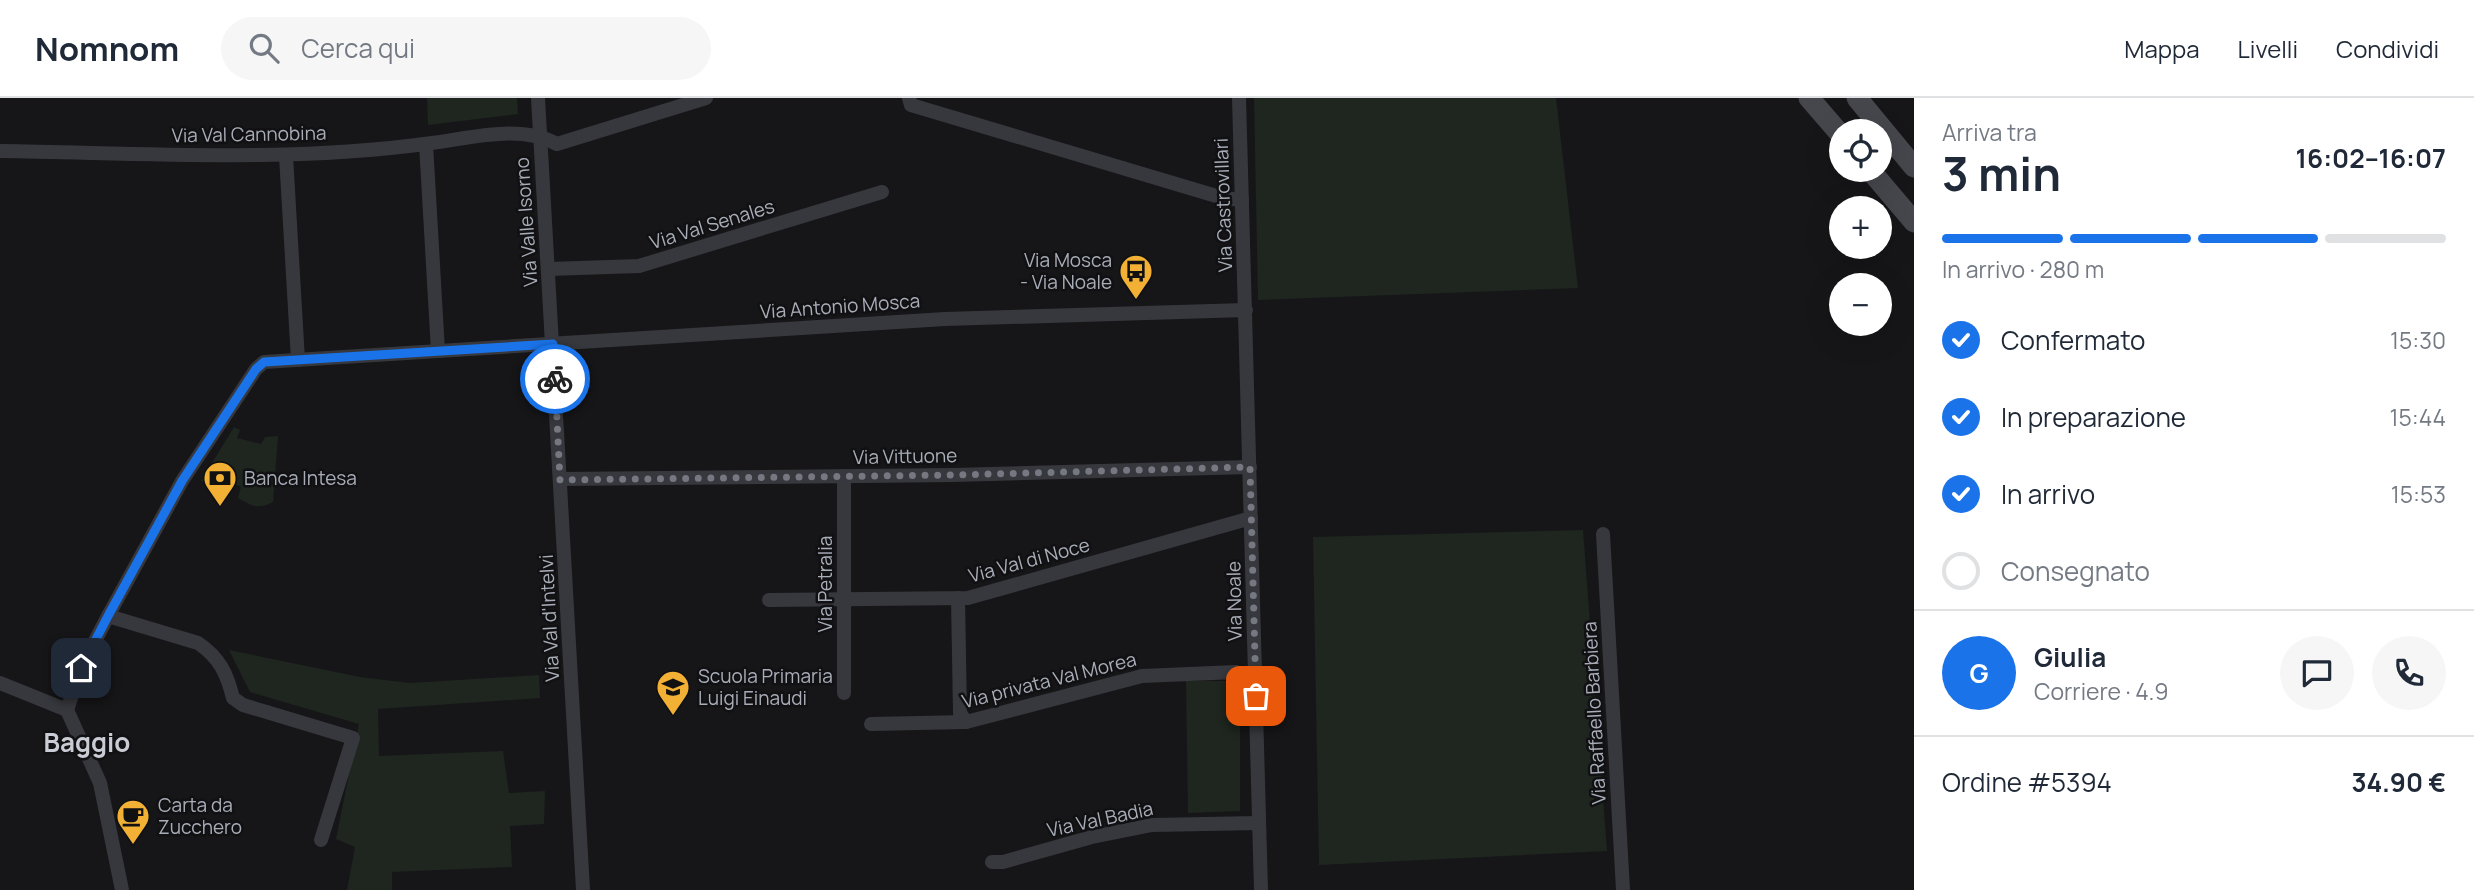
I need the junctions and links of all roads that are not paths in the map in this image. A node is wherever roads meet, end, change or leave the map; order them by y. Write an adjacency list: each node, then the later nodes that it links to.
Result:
1 (538, 98): 8 (street, Via Valle Isorno)
2 (706, 98): 8 (street, Via Val Cannobina)
3 (1239, 98): 15 (street, Via Castrovillari)
4 (1810, 98): 7 (main road)
5 (1857, 98): 12 (main road)
6 (910, 101): 15 (street)
7 (1829, 121)
8 (540, 135): 9 (street, Via Val Cannobina); 17 (street, Via Valle Isorno)
9 (426, 144): 11 (street, Via Val Cannobina); 20 (street)
10 (0, 151): 11 (street, Via Val Cannobina)
11 (286, 156): 21 (street)
12 (1914, 167)
13 (1880, 182): 16 (main road)
14 (882, 192): 17 (street, Via Val Senales)
15 (1242, 200): 18 (street, Via Castrovillari)
16 (1914, 222)
17 (549, 270): 19 (street, Via Valle Isorno)
18 (1246, 310): 19 (street, Via Antonio Mosca); 22 (street, Via Noale)
19 (553, 344): 20 (street, Via Antonio Mosca); 24 (street, Via Val d'Intelvi)
20 (438, 351): 21 (street, Via Antonio Mosca)
21 (298, 360): 30 (street, Via Antonio Mosca)
22 (1250, 467): 23 (street, Via Vittuone); 25 (street, Via Noale)
23 (844, 476): 24 (street, Via Vittuone); 29 (street, Via Petralia)
24 (560, 480): 41 (street, Via Val d'Intelvi)
25 (1251, 518): 27 (street, Via Val di Noce); 37 (street, Via Noale)
26 (1603, 534): 43 (street, Via Raffaello Barbiera)
27 (958, 598): 29 (street, Via Val di Noce); 35 (street)
28 (769, 600): 29 (street, Via Val di Noce)
29 (845, 600): 33 (street, Via Petralia)
30 (108, 616): 34 (street, Via Antonio Mosca); 38 (street)
31 (1236, 672): 35 (street, Via privata Val Morea)
32 (0, 683): 34 (street)
33 (844, 693)
34 (67, 710): 40 (street)
35 (966, 722): 36 (street, Via privata Val Morea)
36 (871, 724)
37 (1259, 823): 39 (street, Via Val Badia); 42 (street, Via Noale)
38 (321, 840)
39 (992, 862)
40 (122, 890)
41 (583, 890)
42 (1261, 890)
43 (1623, 890)

